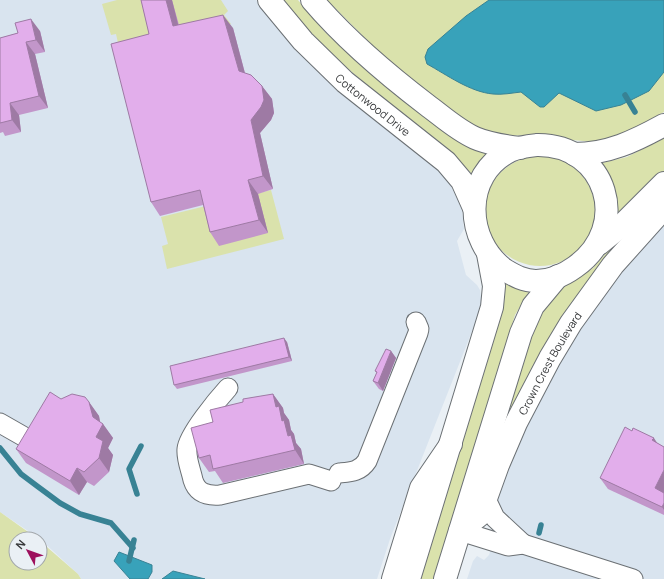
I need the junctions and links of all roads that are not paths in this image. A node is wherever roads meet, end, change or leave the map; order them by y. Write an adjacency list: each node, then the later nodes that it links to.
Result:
1 (270, 0): 7 (main road, Cottonwood Drive)
2 (312, 0): 4 (main road)
3 (664, 125): 5 (main road)
4 (520, 148): 5 (main road); 7 (main road)
5 (574, 154): 9 (main road)
6 (664, 183): 9 (main road)
7 (474, 208): 10 (main road)
8 (664, 208): 17 (main road, Crown Crest Boulevard)
9 (598, 244): 11 (main road)
10 (488, 254): 11 (main road); 16 (main road)
11 (558, 276): 18 (main road)
12 (416, 322): 13 (street)
13 (228, 388)
14 (0, 423): 15 (street)
15 (28, 439)
16 (451, 444): 20 (main road); 21 (main road)
17 (486, 499): 18 (main road, Crown Crest Boulevard); 19 (street)
18 (460, 531): 19 (street); 22 (main road)
19 (523, 544): 23 (street)
20 (393, 579)
21 (409, 579)
22 (445, 579)
23 (633, 579)

